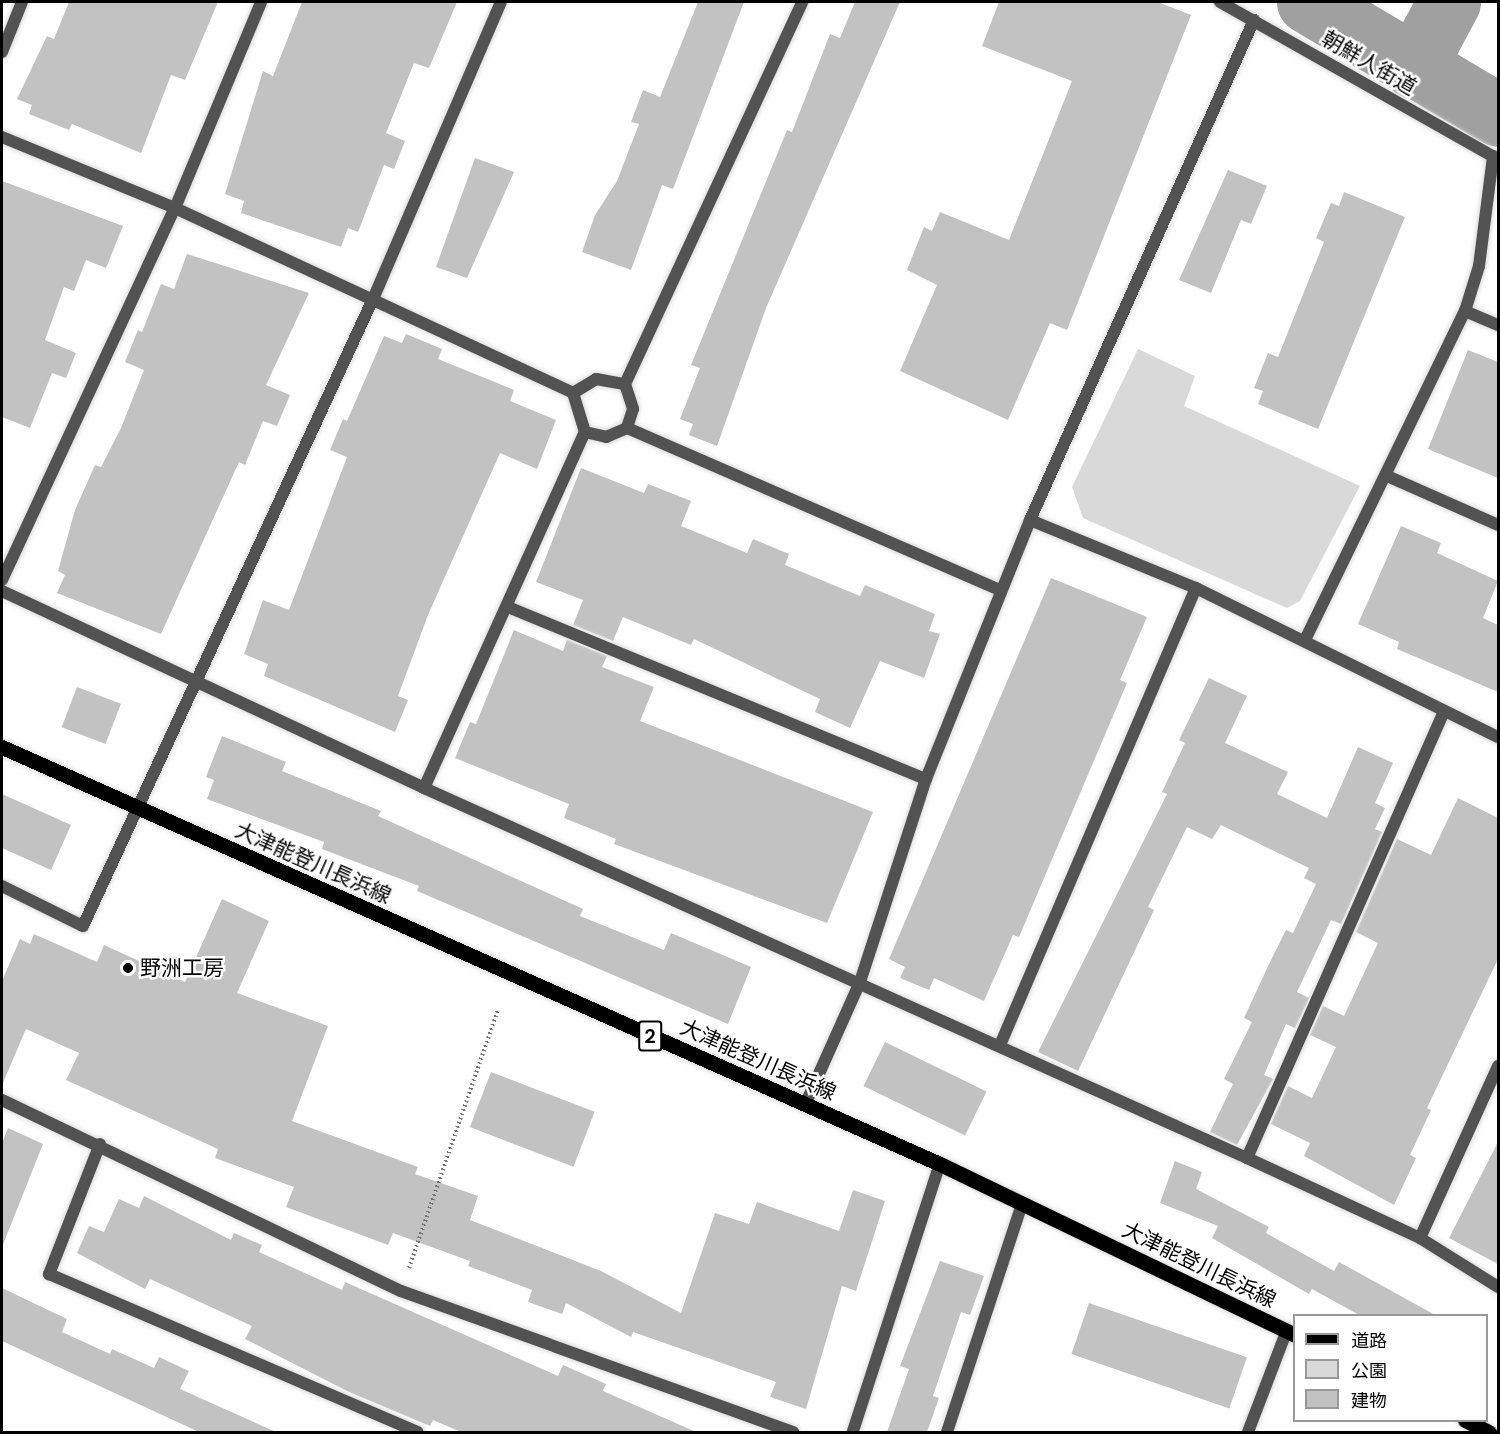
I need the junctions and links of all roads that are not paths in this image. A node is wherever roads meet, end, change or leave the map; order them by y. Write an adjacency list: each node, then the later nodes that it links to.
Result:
1 (22, 2): 7 (street)
2 (261, 2): 10 (street)
3 (501, 2): 11 (street)
4 (801, 2): 14 (street)
5 (1220, 2): 6 (street, 朝鮮人街道)
6 (1254, 20): 9 (street, 朝鮮人街道); 19 (street)
7 (2, 52)
8 (2, 137): 10 (street)
9 (1496, 158): 12 (street)
10 (175, 208): 11 (street); 21 (street)
11 (373, 299): 15 (street); 27 (street)
12 (1465, 311): 13 (street); 18 (street)
13 (1498, 326)
14 (625, 384): 15 (street); 16 (street)
15 (573, 393): 17 (street)
16 (627, 428): 17 (street); 24 (street)
17 (585, 432): 25 (street)
18 (1387, 476): 20 (street); 26 (street)
19 (1030, 520): 22 (street); 24 (street)
20 (1498, 525)
21 (2, 580)
22 (1196, 588): 26 (street); 36 (street)
23 (2, 591): 27 (street)
24 (1001, 591): 31 (street)
25 (508, 607): 31 (street); 32 (street)
26 (1305, 640): 28 (street)
27 (196, 679): 32 (street); 33 (street)
28 (1443, 714): 29 (street); 41 (street)
29 (1498, 737)
30 (2, 747): 33 (main road, 大津能登川長浜線 / 2)
31 (926, 779): 35 (street)
32 (423, 788): 35 (street)
33 (134, 806): 34 (street); 39 (main road, 大津能登川長浜線 / 2)
34 (2, 886)
35 (860, 982): 36 (street); 39 (street)
36 (1000, 1045): 41 (street)
37 (1498, 1066): 44 (street)
38 (2, 1100): 40 (street)
39 (805, 1104): 42 (main road, 大津能登川長浜線 / 2)
40 (100, 1144): 49 (street); 50 (street)
41 (1247, 1158): 44 (street)
42 (940, 1164): 43 (main road, 大津能登川長浜線 / 2); 48 (street)
43 (1022, 1204): 46 (main road, 大津能登川長浜線 / 2); 51 (street)
44 (1420, 1239): 45 (street)
45 (1498, 1287)
46 (1291, 1332): 52 (street)
47 (1469, 1422): 53 (main road)
48 (853, 1431)
49 (418, 1432)
50 (793, 1432)
51 (947, 1432)
52 (1248, 1432)
53 (1489, 1432)

